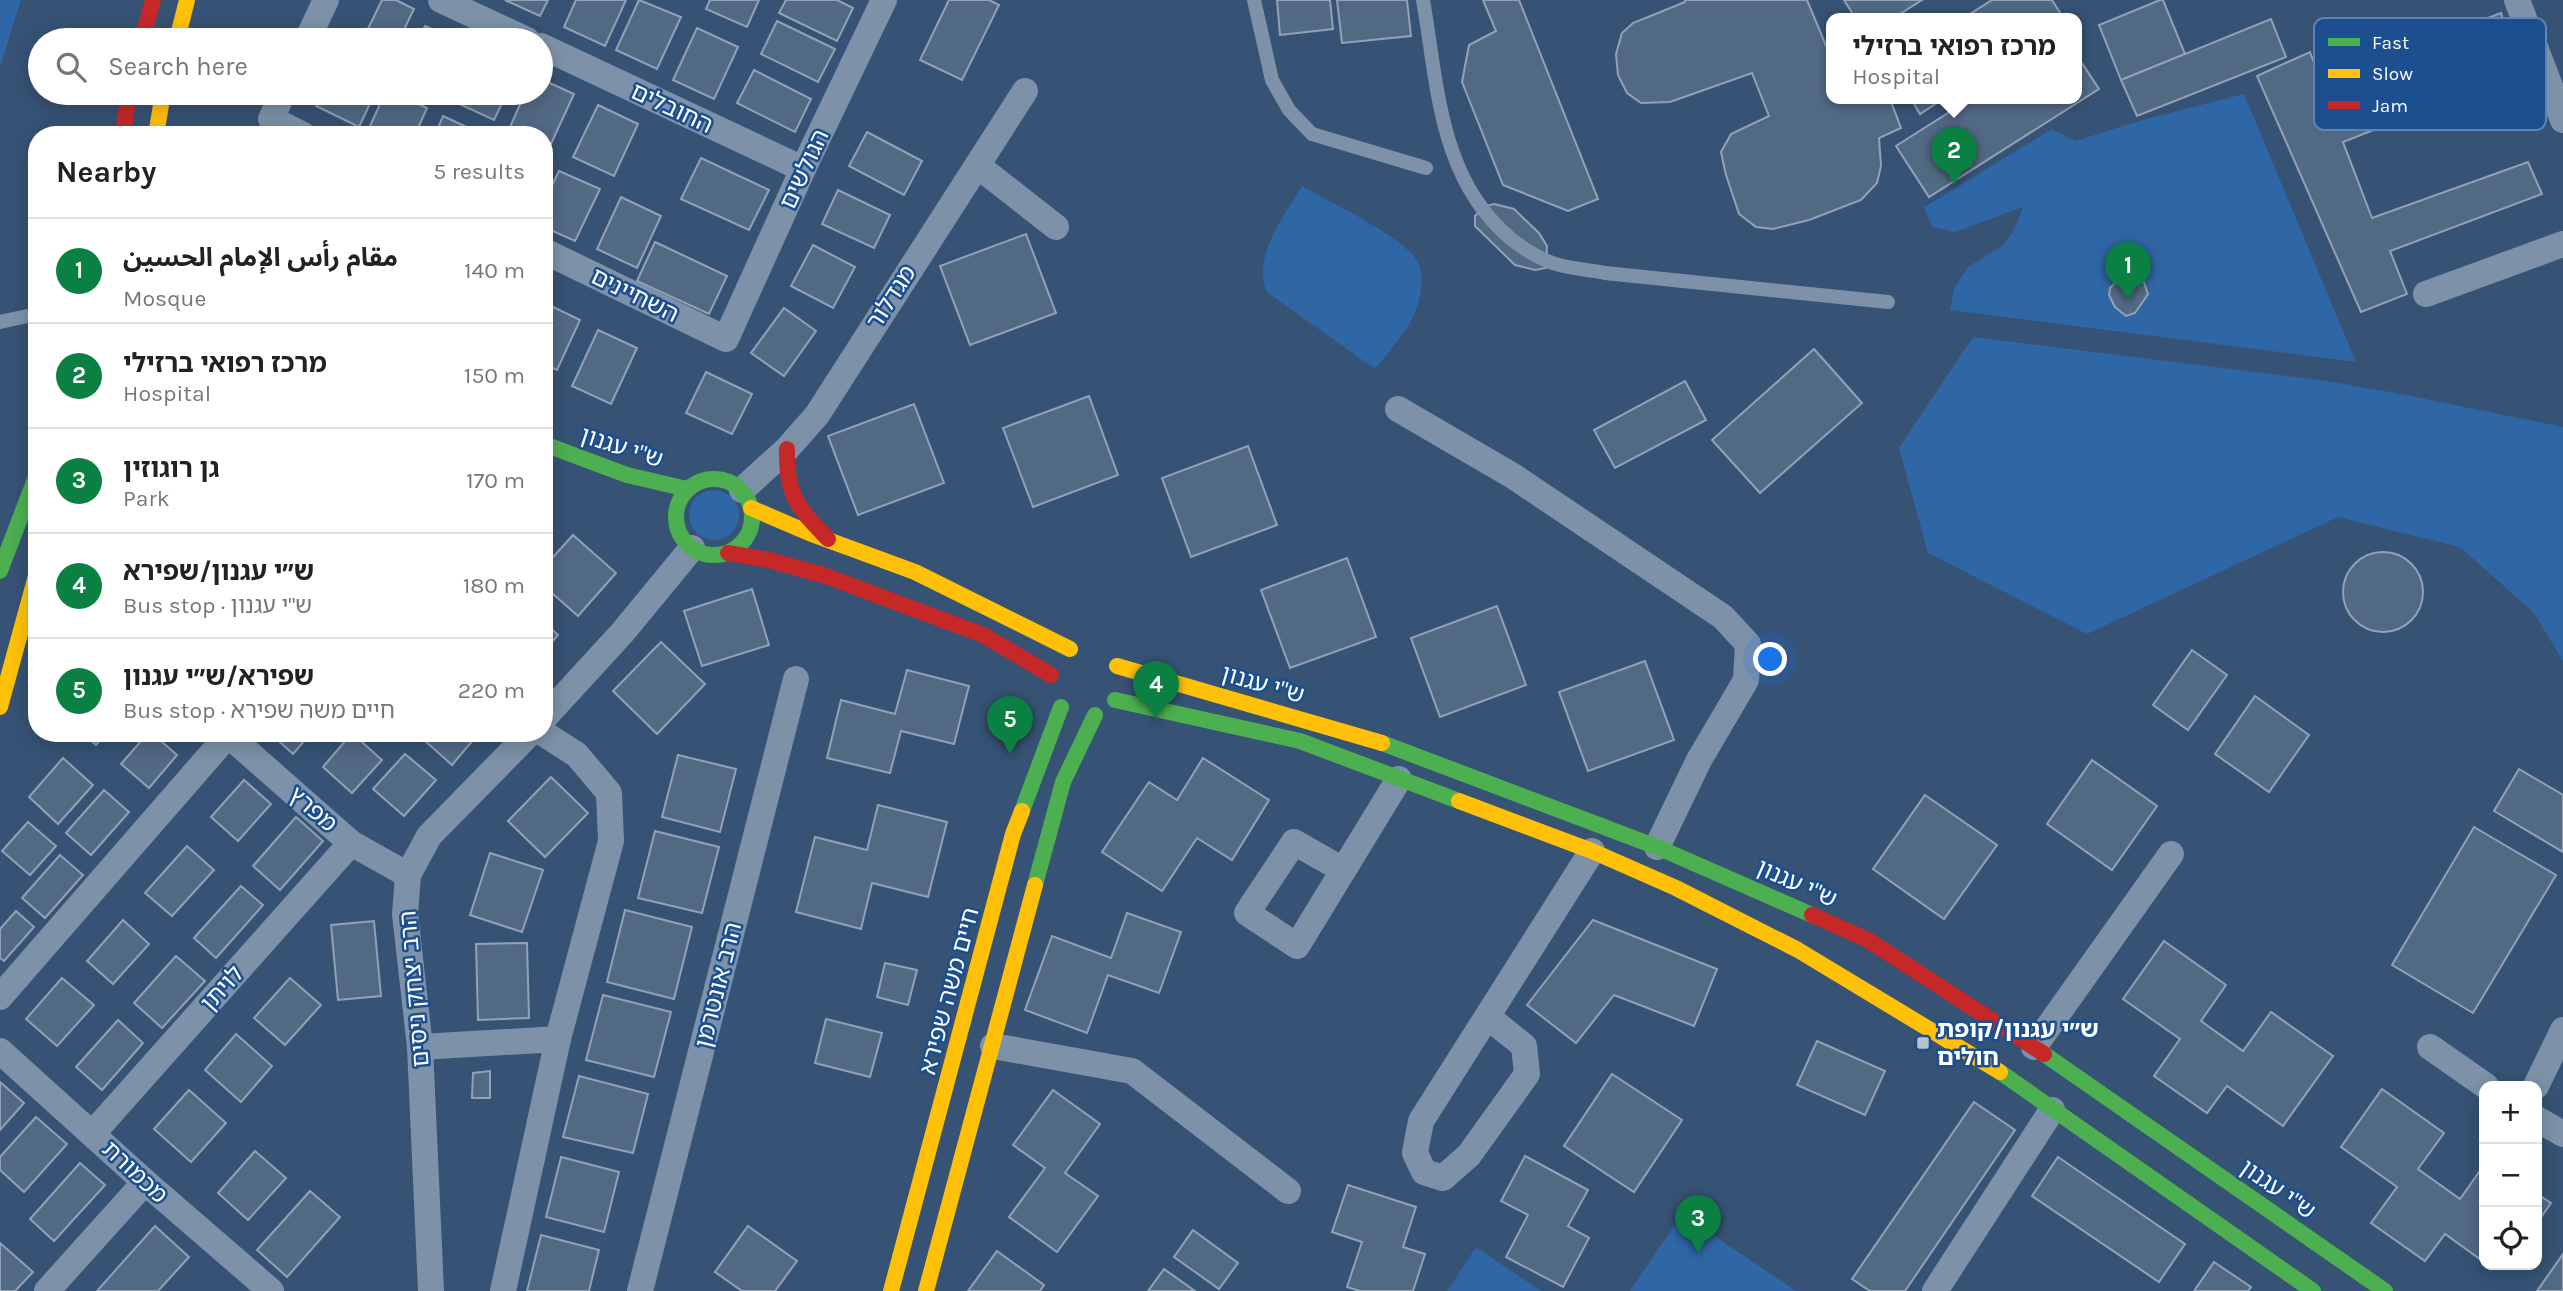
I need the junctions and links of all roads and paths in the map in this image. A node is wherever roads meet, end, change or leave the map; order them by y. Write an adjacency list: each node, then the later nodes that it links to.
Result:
1 (153, 0): 10 (street)
2 (187, 0): 11 (street)
3 (326, 0): 12 (street)
4 (441, 0): 13 (street)
5 (884, 0): 25 (street, הגולשים)
6 (1254, 0): 26 (lane)
7 (1423, 0): 31 (lane)
8 (2517, 0): 9 (street)
9 (2524, 18)
10 (145, 28)
11 (180, 28)
12 (313, 28)
13 (501, 28)
14 (553, 52): 25 (street, החובלים)
15 (2546, 76): 20 (street)
16 (1026, 91): 24 (street, מגדלור)
17 (127, 105): 21 (street)
18 (161, 105): 22 (street)
19 (277, 105): 23 (street)
20 (2563, 120)
21 (124, 126)
22 (158, 126)
23 (285, 126)
24 (978, 166): 27 (street); 37 (street, מגדלור)
25 (803, 169): 34 (street, הגולשים)
26 (1426, 169)
27 (1056, 227)
28 (2563, 244): 30 (street)
29 (553, 255): 34 (street, השחיינים)
30 (2426, 294)
31 (1888, 302)
32 (28, 316): 33 (lane)
33 (0, 322)
34 (726, 339)
35 (1398, 408): 58 (street)
36 (553, 447): 38 (street, ש"י עגנון)
37 (787, 449): 40 (street, מגדלור); 41 (street)
38 (687, 489): 40 (street); 42 (street)
39 (28, 498): 44 (street)
40 (747, 499): 41 (street); 43 (street)
41 (830, 540): 47 (street, חיים משה שפירא)
42 (692, 548): 43 (street); 50 (street)
43 (728, 553): 47 (street)
44 (0, 571)
45 (28, 605): 49 (street)
46 (796, 679): 84 (street, הרב אונטרמן)
47 (1054, 691): 51 (street); 85 (street, חיים משה שפירא)
48 (1115, 700): 51 (street); 56 (street, ש"י עגנון); 58 (street, ש"י עגנון)
49 (0, 707)
50 (553, 708)
51 (1095, 715): 67 (street)
52 (553, 739): 66 (street)
53 (220, 742): 63 (street)
54 (236, 742): 57 (street, מפרץ)
55 (521, 742): 62 (street, הרב יצחק ניסים)
56 (1399, 779): 59 (street, ש"י עגנון); 61 (street)
57 (351, 843): 62 (street, מפרץ); 76 (street, לויתן)
58 (1657, 846): 69 (street, ש"י עגנון)
59 (1592, 851): 64 (street); 74 (street, ש"י עגנון)
60 (2171, 854): 69 (street)
61 (1343, 870)
62 (408, 875): 68 (street, הרב יצחק ניסים)
63 (0, 997)
64 (1488, 1017): 64 (street)
65 (2563, 1030): 73 (street)
66 (558, 1040): 68 (street); 83 (street)
67 (993, 1046): 79 (street); 86 (street)
68 (420, 1047): 82 (street, הרב יצחק ניסים)
69 (2034, 1047): 89 (street, ש"י עגנון)
70 (2430, 1047): 72 (street)
71 (0, 1051): 76 (street, מכמורת)
72 (2479, 1081)
73 (2538, 1081)
74 (2052, 1111): 87 (street); 88 (street, ש"י עגנון)
75 (2542, 1122): 77 (street)
76 (93, 1133): 78 (street, מכמורת)
77 (2563, 1134)
78 (145, 1182): 80 (street); 81 (street, מכמורת)
79 (1288, 1191)
80 (47, 1291)
81 (271, 1291)
82 (431, 1291)
83 (503, 1291)
84 (640, 1291)
85 (891, 1291)
86 (926, 1291)
87 (1935, 1291)
88 (2313, 1291)
89 (2385, 1291)

